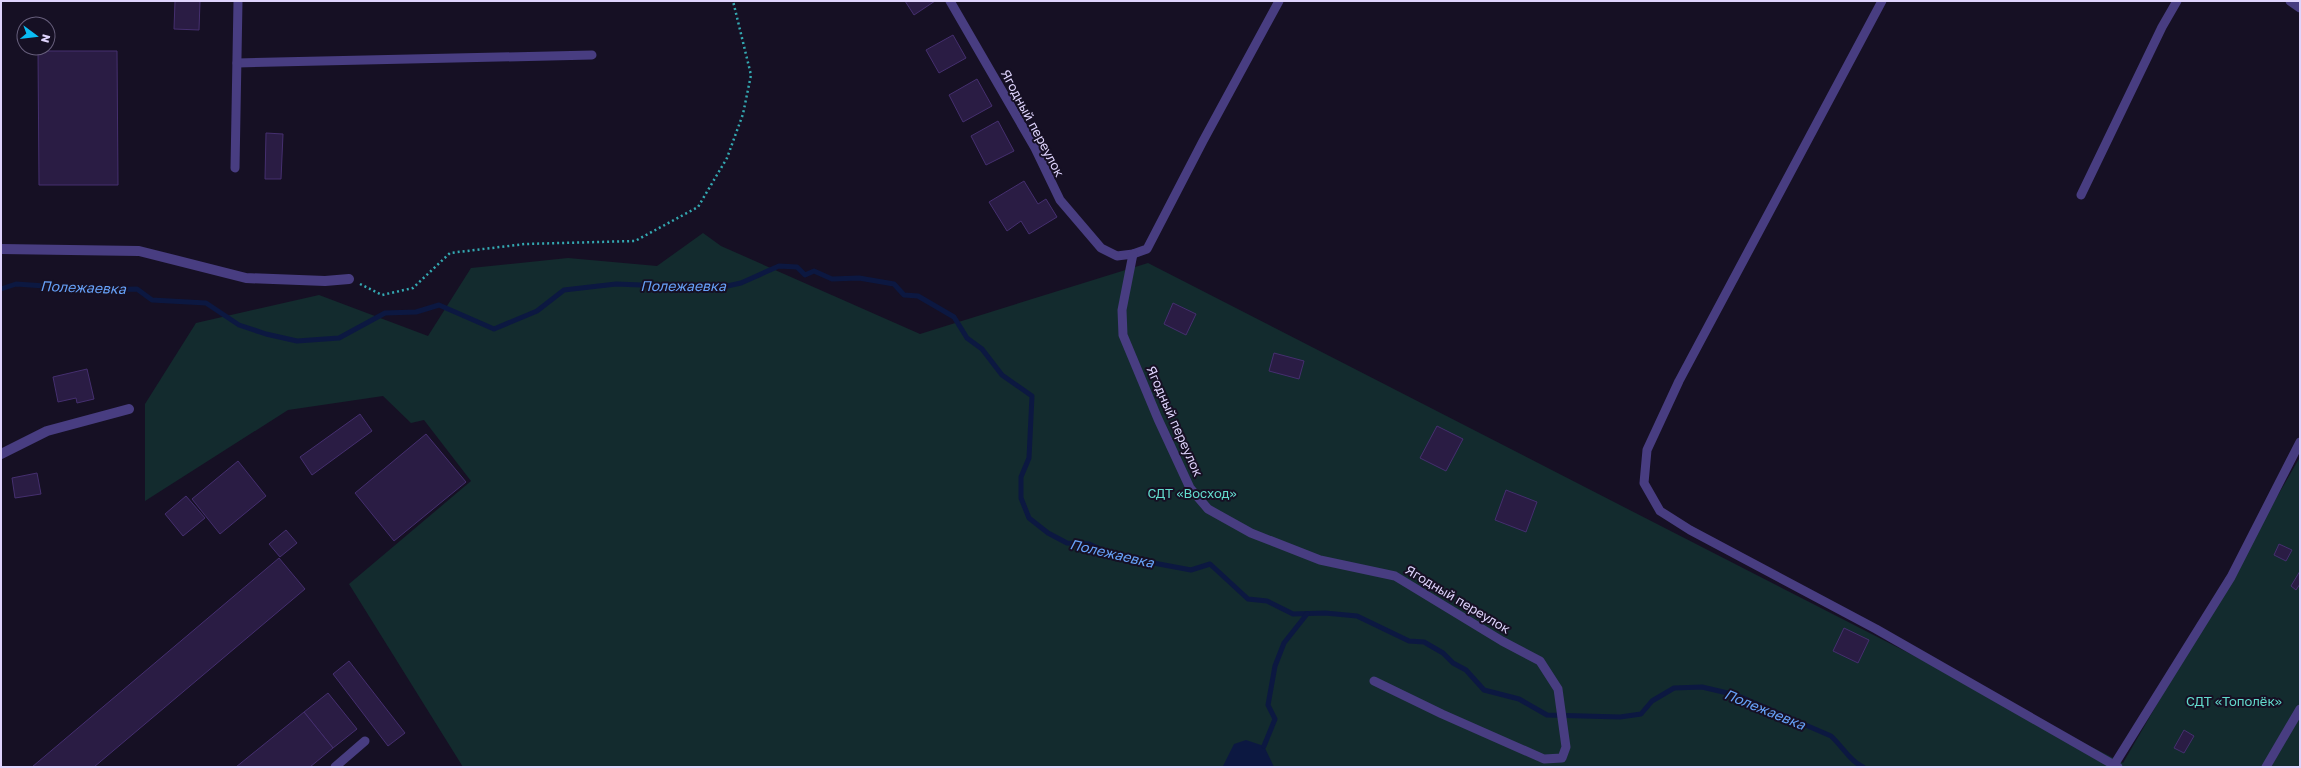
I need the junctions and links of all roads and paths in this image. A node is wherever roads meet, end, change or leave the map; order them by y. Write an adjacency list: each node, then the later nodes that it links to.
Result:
1 (238, 1): 10 (lane)
2 (733, 1): 15 (path)
3 (950, 1): 14 (lane, Ягодный переулок)
4 (1279, 1): 14 (lane)
5 (1882, 1): 22 (lane)
6 (2177, 1): 12 (lane)
7 (2290, 1): 8 (lane)
8 (2300, 8)
9 (592, 54): 10 (lane)
10 (237, 63): 11 (lane)
11 (235, 168)
12 (2081, 195)
13 (1, 249): 15 (street)
14 (1133, 254): 19 (lane, Ягодный переулок)
15 (349, 279)
16 (129, 409): 18 (street)
17 (2300, 442): 22 (lane)
18 (1, 454)
19 (1374, 681)
20 (2300, 709): 24 (lane)
21 (365, 741): 23 (lane)
22 (2116, 766)
23 (335, 767)
24 (2266, 767)

